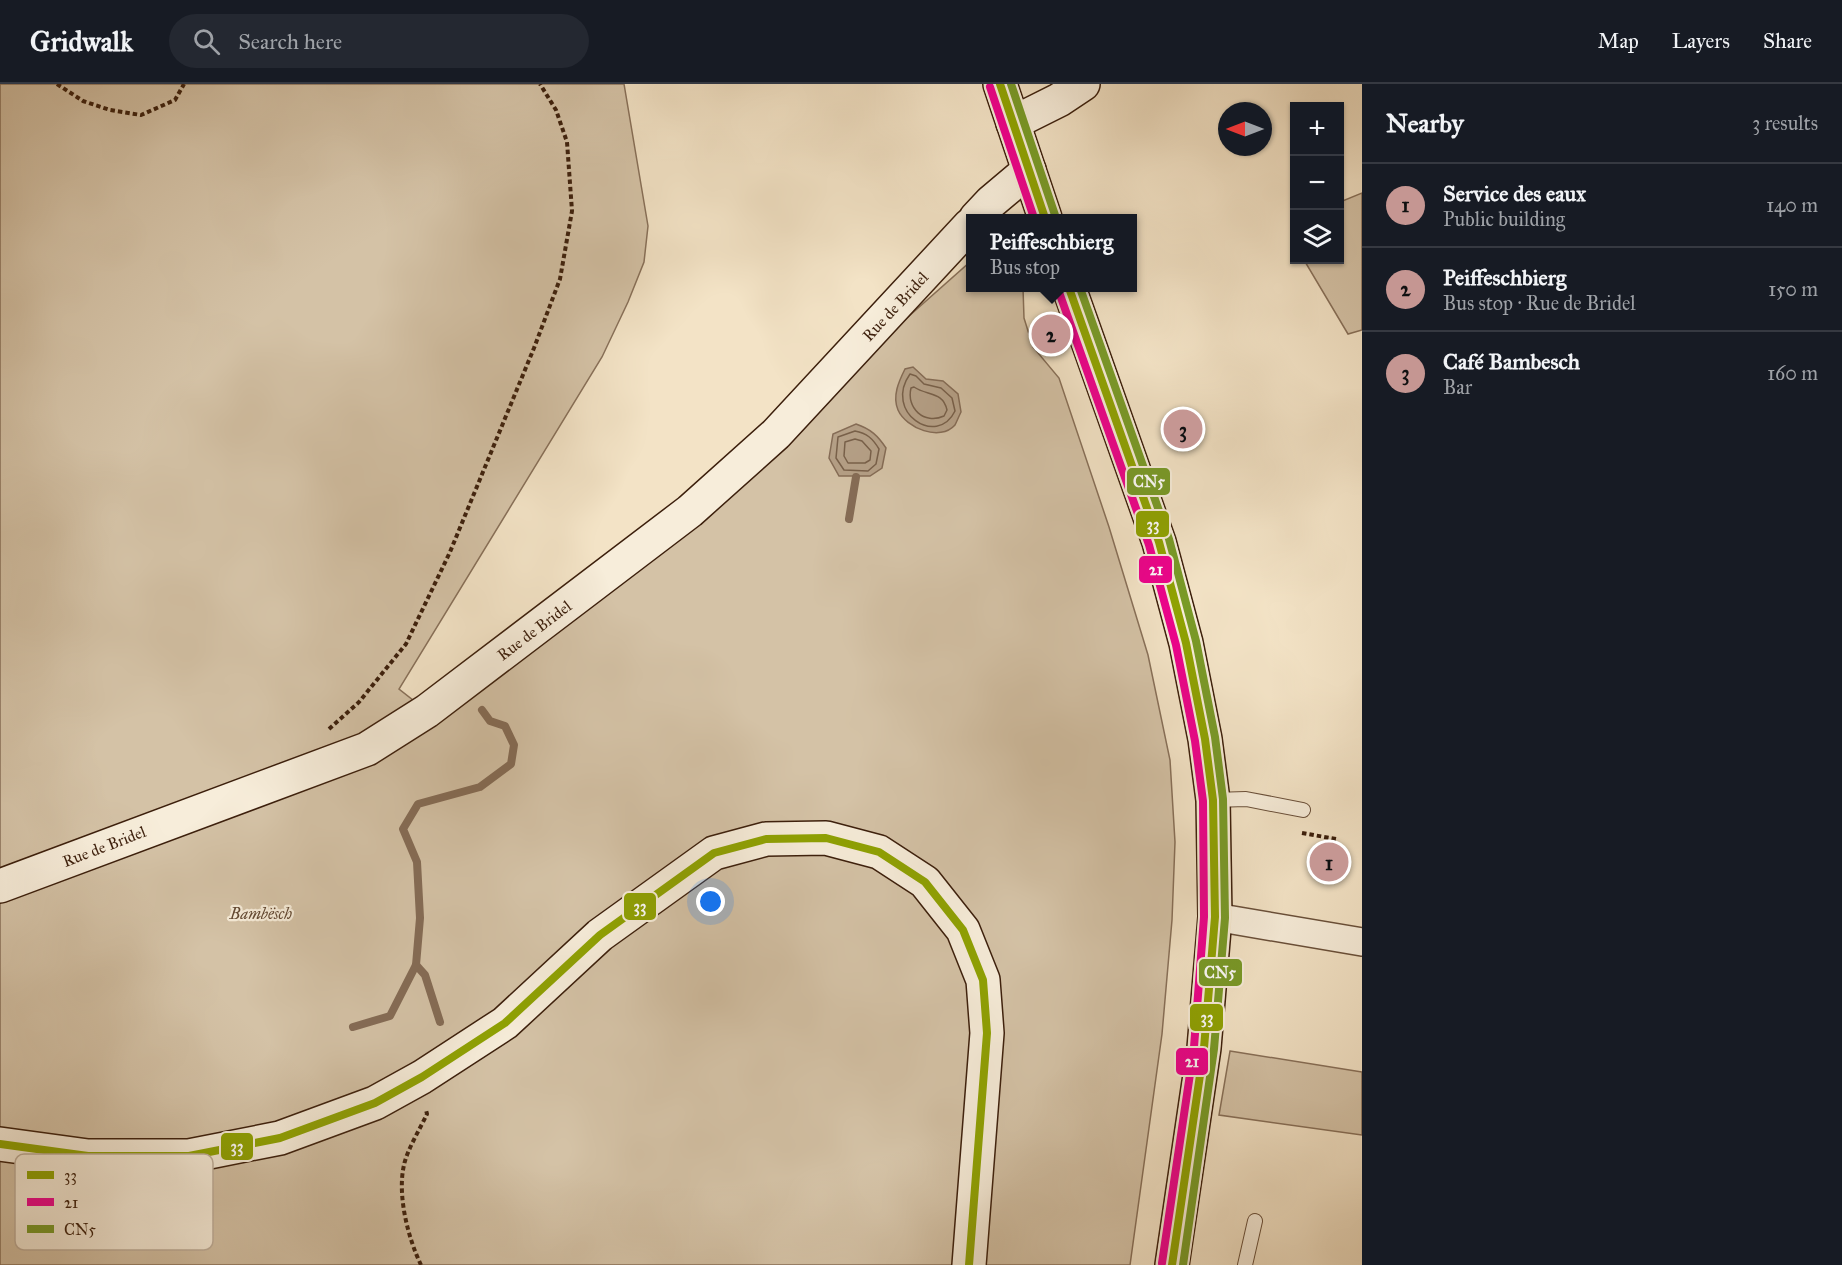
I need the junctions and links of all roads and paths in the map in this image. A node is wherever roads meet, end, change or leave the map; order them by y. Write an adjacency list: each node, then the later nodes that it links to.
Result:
1 (57, 84): 2 (path)
2 (184, 84)
3 (540, 84): 12 (path)
4 (1000, 84): 6 (main road)
5 (1083, 84): 6 (main road)
6 (1013, 123): 7 (main road)
7 (1029, 171): 8 (main road); 9 (main road)
8 (980, 214)
9 (1044, 214)
10 (966, 229): 15 (main road, Rue de Bridel)
11 (1070, 292): 13 (main road)
12 (324, 734)
13 (1213, 800): 14 (lane); 16 (main road)
14 (1303, 810)
15 (0, 886)
16 (1215, 917): 17 (street); 25 (main road)
17 (1362, 942)
18 (422, 1077): 21 (main road); 23 (path); 24 (main road)
19 (0, 1144): 20 (main road)
20 (73, 1154)
21 (199, 1154)
22 (1255, 1221): 26 (lane)
23 (421, 1265)
24 (969, 1265)
25 (1172, 1265)
26 (1245, 1265)

